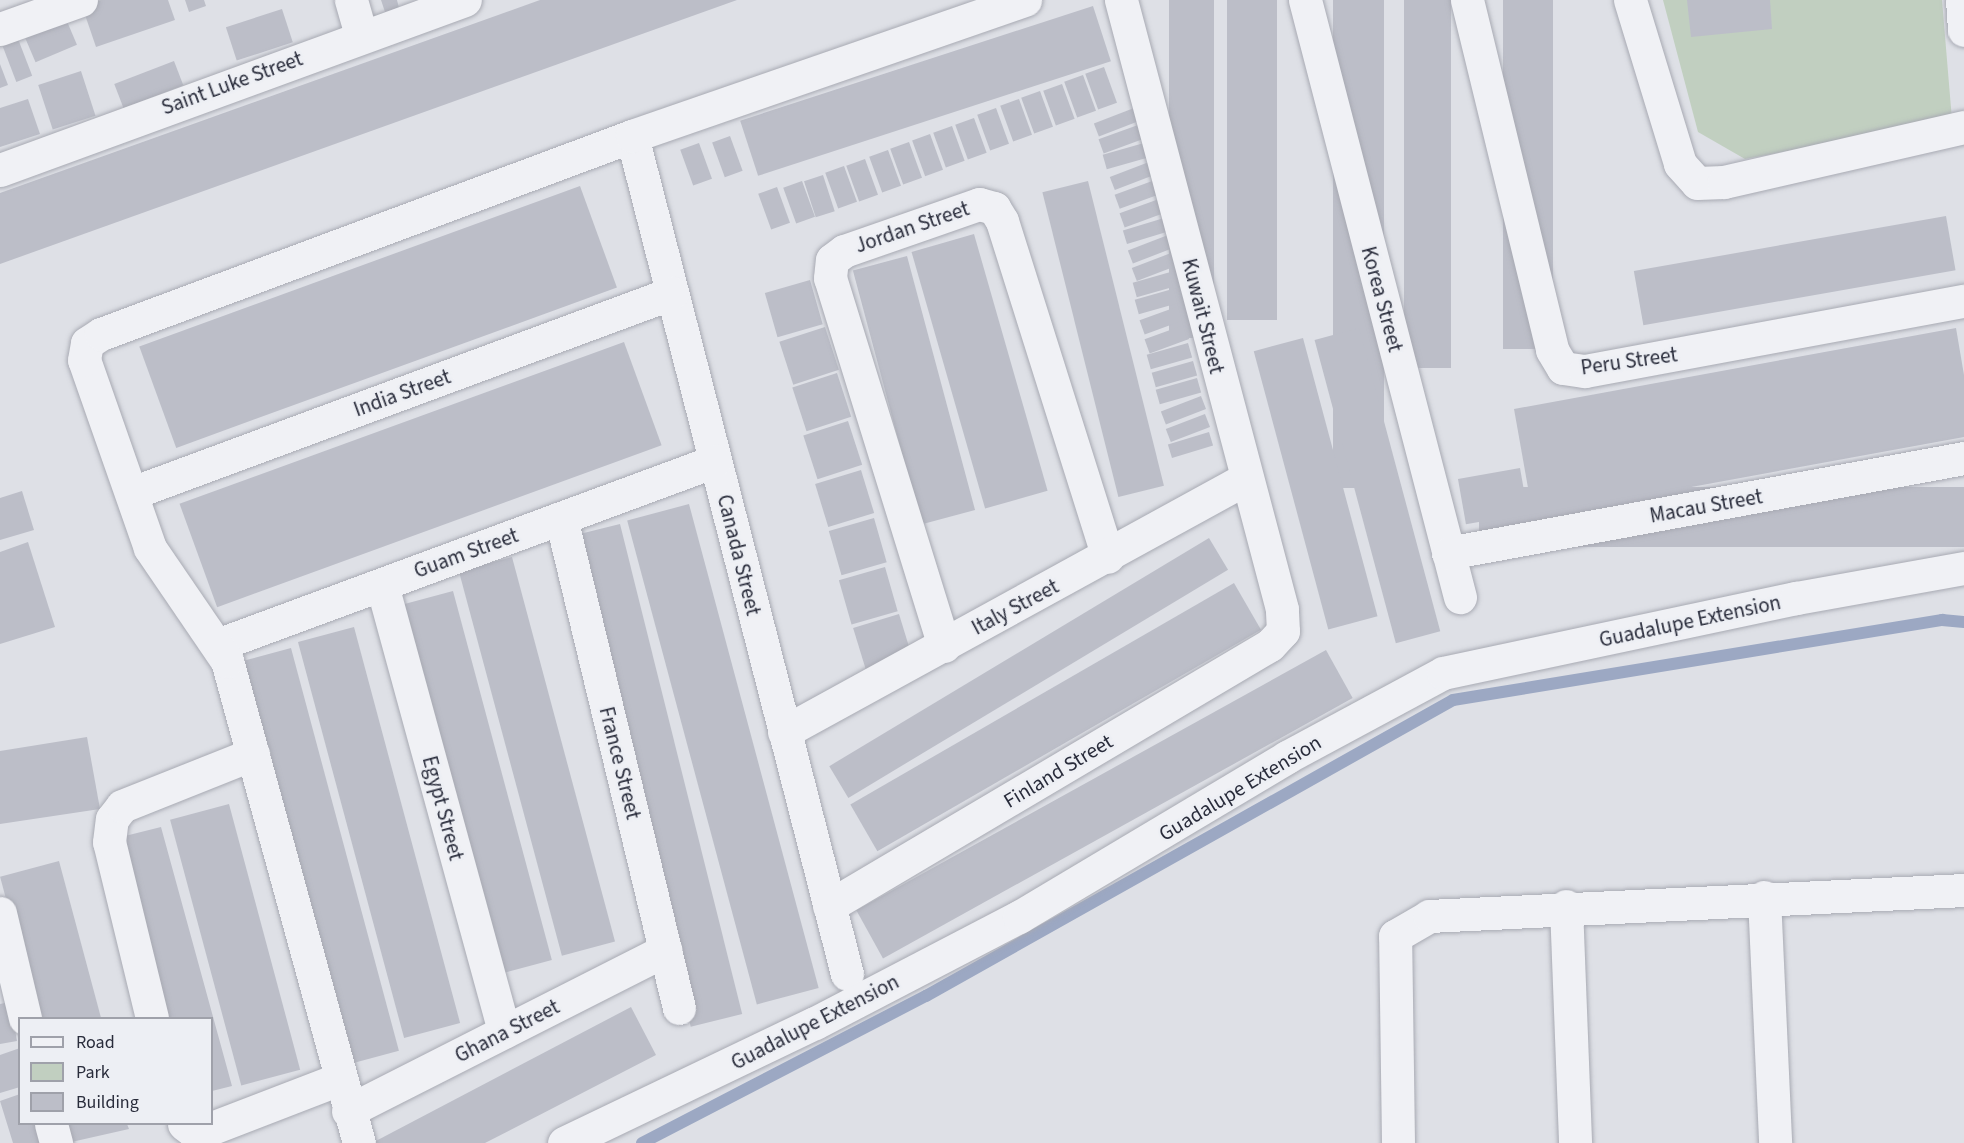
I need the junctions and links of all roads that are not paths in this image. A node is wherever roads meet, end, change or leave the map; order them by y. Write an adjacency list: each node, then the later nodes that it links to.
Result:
1 (81, 0): 10 (street)
2 (351, 0): 12 (street)
3 (465, 0): 12 (street, Saint Luke Street)
4 (1025, 0): 14 (street)
5 (1121, 0): 20 (street, Kuwait Street)
6 (1305, 0): 23 (street, Korea Street)
7 (1467, 0): 17 (street, Peru Street)
8 (1630, 0): 13 (street)
9 (1962, 0): 11 (street)
10 (0, 29)
11 (1964, 30)
12 (361, 35): 15 (street, Saint Luke Street)
13 (1964, 127)
14 (632, 136): 16 (street, Canada Street); 21 (street)
15 (0, 170)
16 (672, 293): 19 (street, Canada Street); 21 (street, India Street)
17 (1964, 301)
18 (1964, 458): 23 (street, Macau Street)
19 (715, 461): 22 (street, Guam Street); 31 (street, Canada Street)
20 (1245, 479): 24 (street, Italy Street); 28 (street, Kuwait Street)
21 (132, 493): 29 (street)
22 (561, 518): 26 (street, Guam Street); 38 (street, France Street)
23 (1448, 553): 27 (street, Korea Street)
24 (1108, 557): 30 (street, Italy Street); 30 (street, Jordan Street)
25 (1964, 568): 50 (street, Guadalupe Extension)
26 (382, 585): 29 (street, Guam Street); 43 (street, Egypt Street)
27 (1460, 597)
28 (1283, 631): 35 (street, Finland Street)
29 (217, 645): 32 (street)
30 (944, 646): 31 (street, Italy Street)
31 (784, 732): 35 (street, Canada Street)
32 (253, 754): 42 (street); 44 (street)
33 (1964, 890): 34 (street)
34 (1764, 897): 36 (street); 53 (street)
35 (829, 906): 39 (street, Canada Street)
36 (1566, 906): 51 (street); 52 (street)
37 (0, 913): 41 (street)
38 (665, 950): 40 (street, France Street); 43 (street, Ghana Street)
39 (847, 974)
40 (679, 1008)
41 (25, 1017)
42 (152, 1017)
43 (504, 1032): 45 (street, Ghana Street)
44 (339, 1079): 45 (street); 47 (street)
45 (348, 1111): 49 (street)
46 (51, 1125): 48 (street)
47 (185, 1125)
48 (56, 1143)
49 (358, 1143)
50 (564, 1143)
51 (1398, 1143)
52 (1575, 1143)
53 (1775, 1143)

